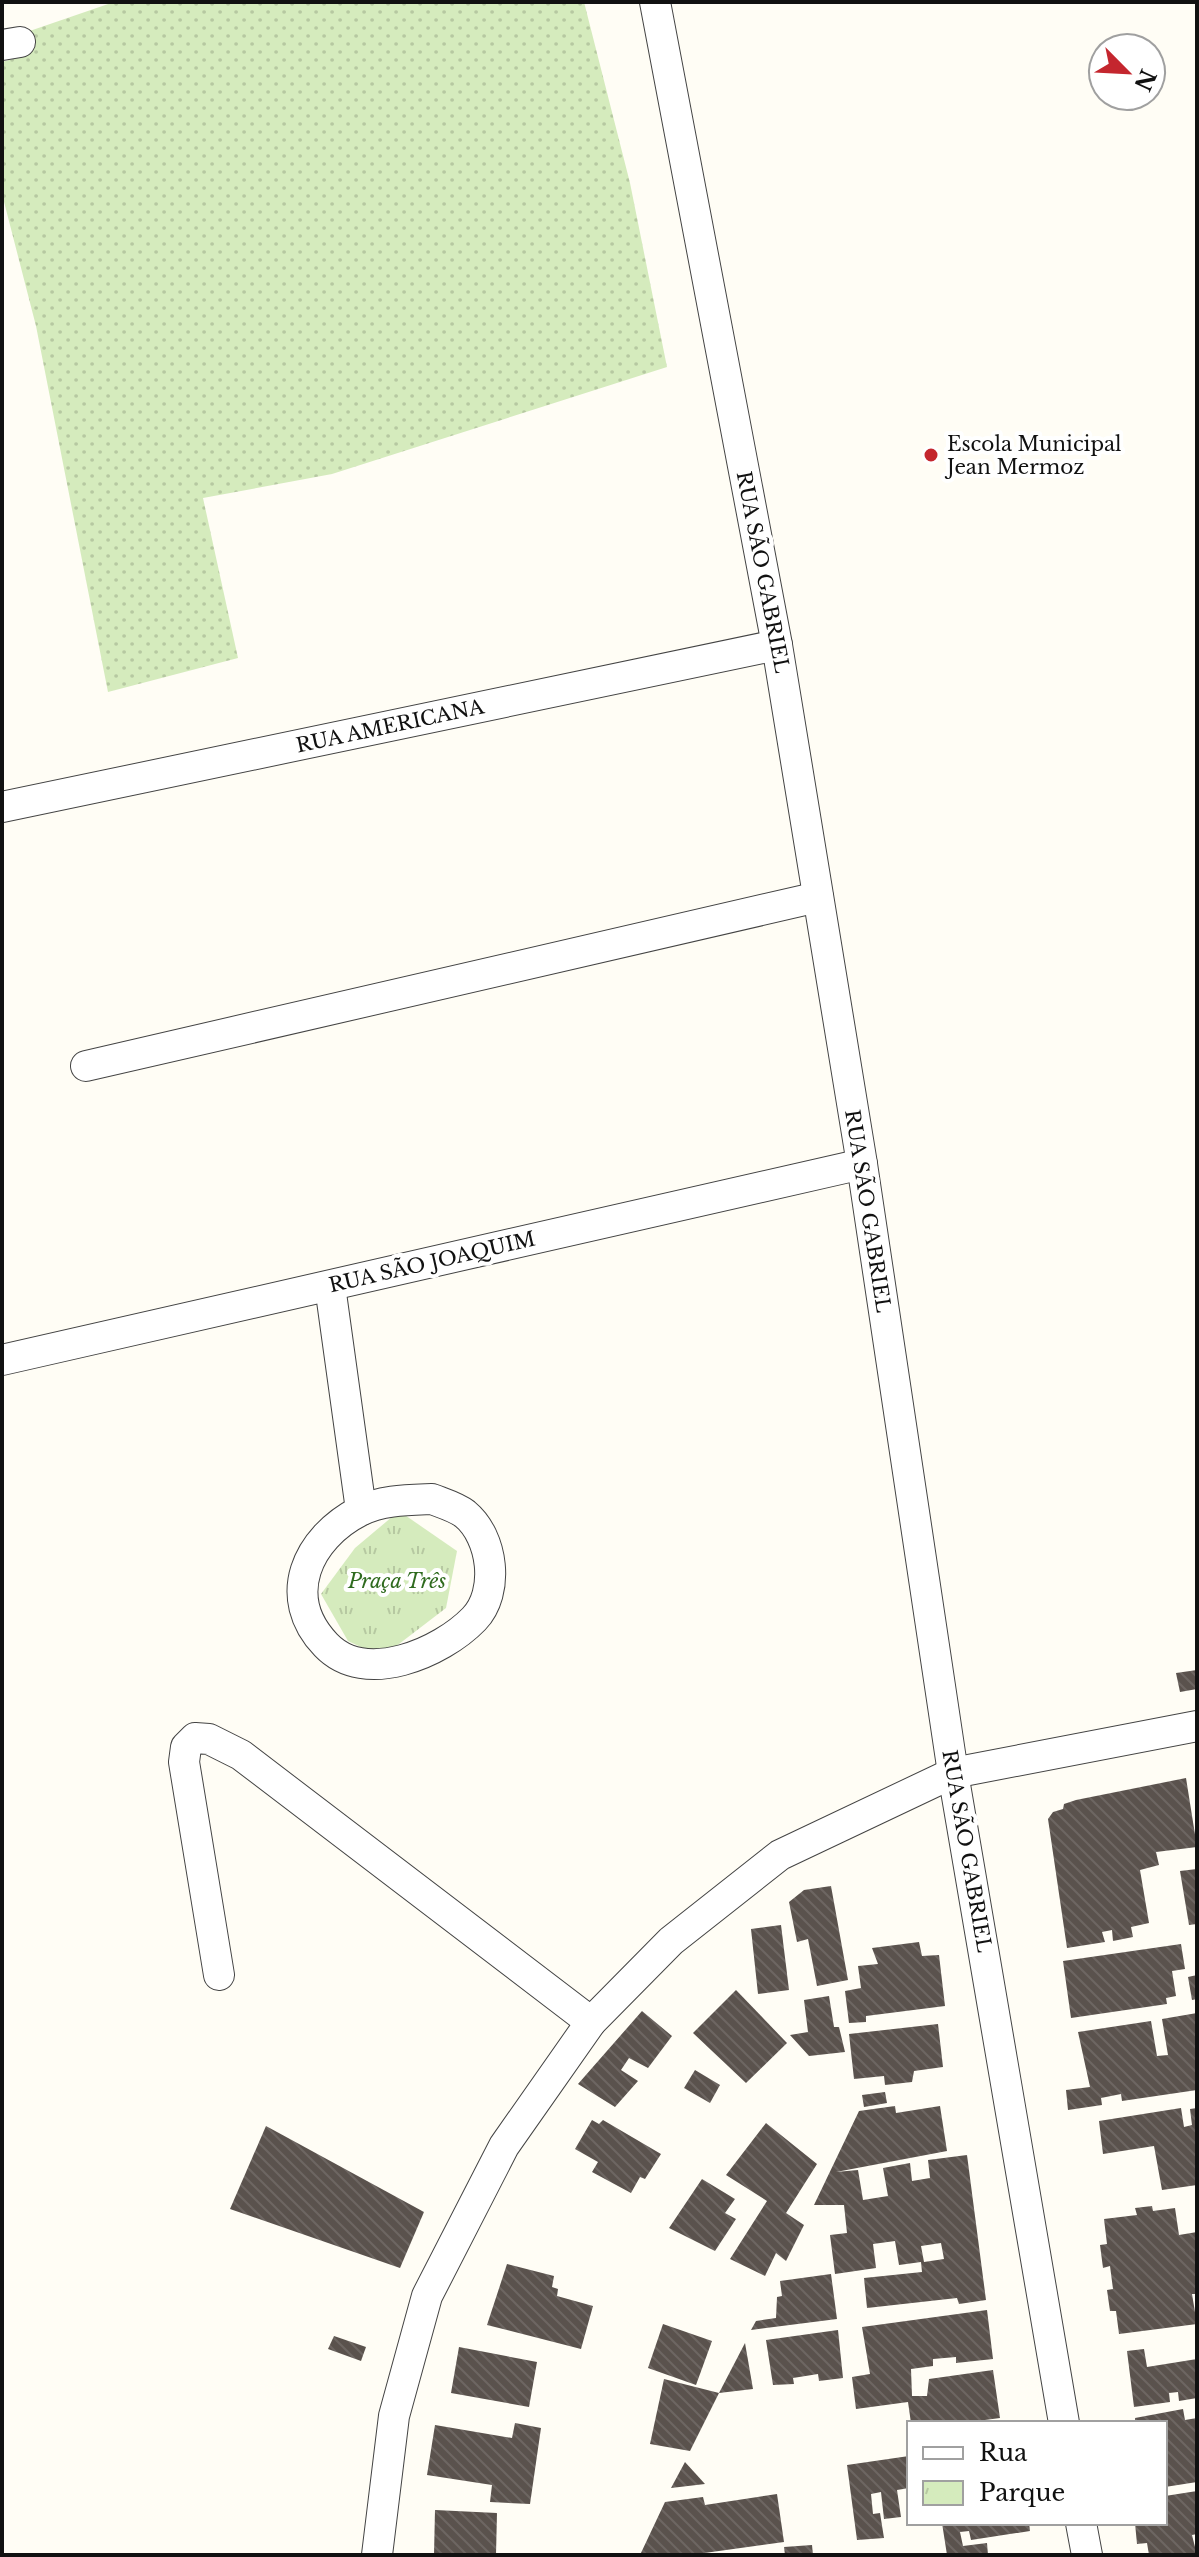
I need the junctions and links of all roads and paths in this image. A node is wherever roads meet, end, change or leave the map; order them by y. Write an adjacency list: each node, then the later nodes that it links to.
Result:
1 (655, 2): 2 (street, RUA SÃO GABRIEL)
2 (777, 645): 3 (street, RUA AMERICANA); 4 (street, RUA SÃO GABRIEL)
3 (2, 807)
4 (818, 897): 5 (street); 6 (street, RUA SÃO GABRIEL)
5 (86, 1066)
6 (862, 1164): 7 (street, RUA SÃO JOAQUIM); 11 (street, RUA SÃO GABRIEL)
7 (330, 1286): 8 (street, RUA SÃO JOAQUIM); 9 (street)
8 (2, 1360)
9 (361, 1510): 9 (street)
10 (1197, 1726): 11 (street)
11 (953, 1773): 13 (street); 14 (street, RUA SÃO GABRIEL)
12 (219, 1975): 13 (street)
13 (591, 2022): 16 (street)
14 (1064, 2421)
15 (1081, 2525): 17 (street)
16 (377, 2555)
17 (1087, 2555)

